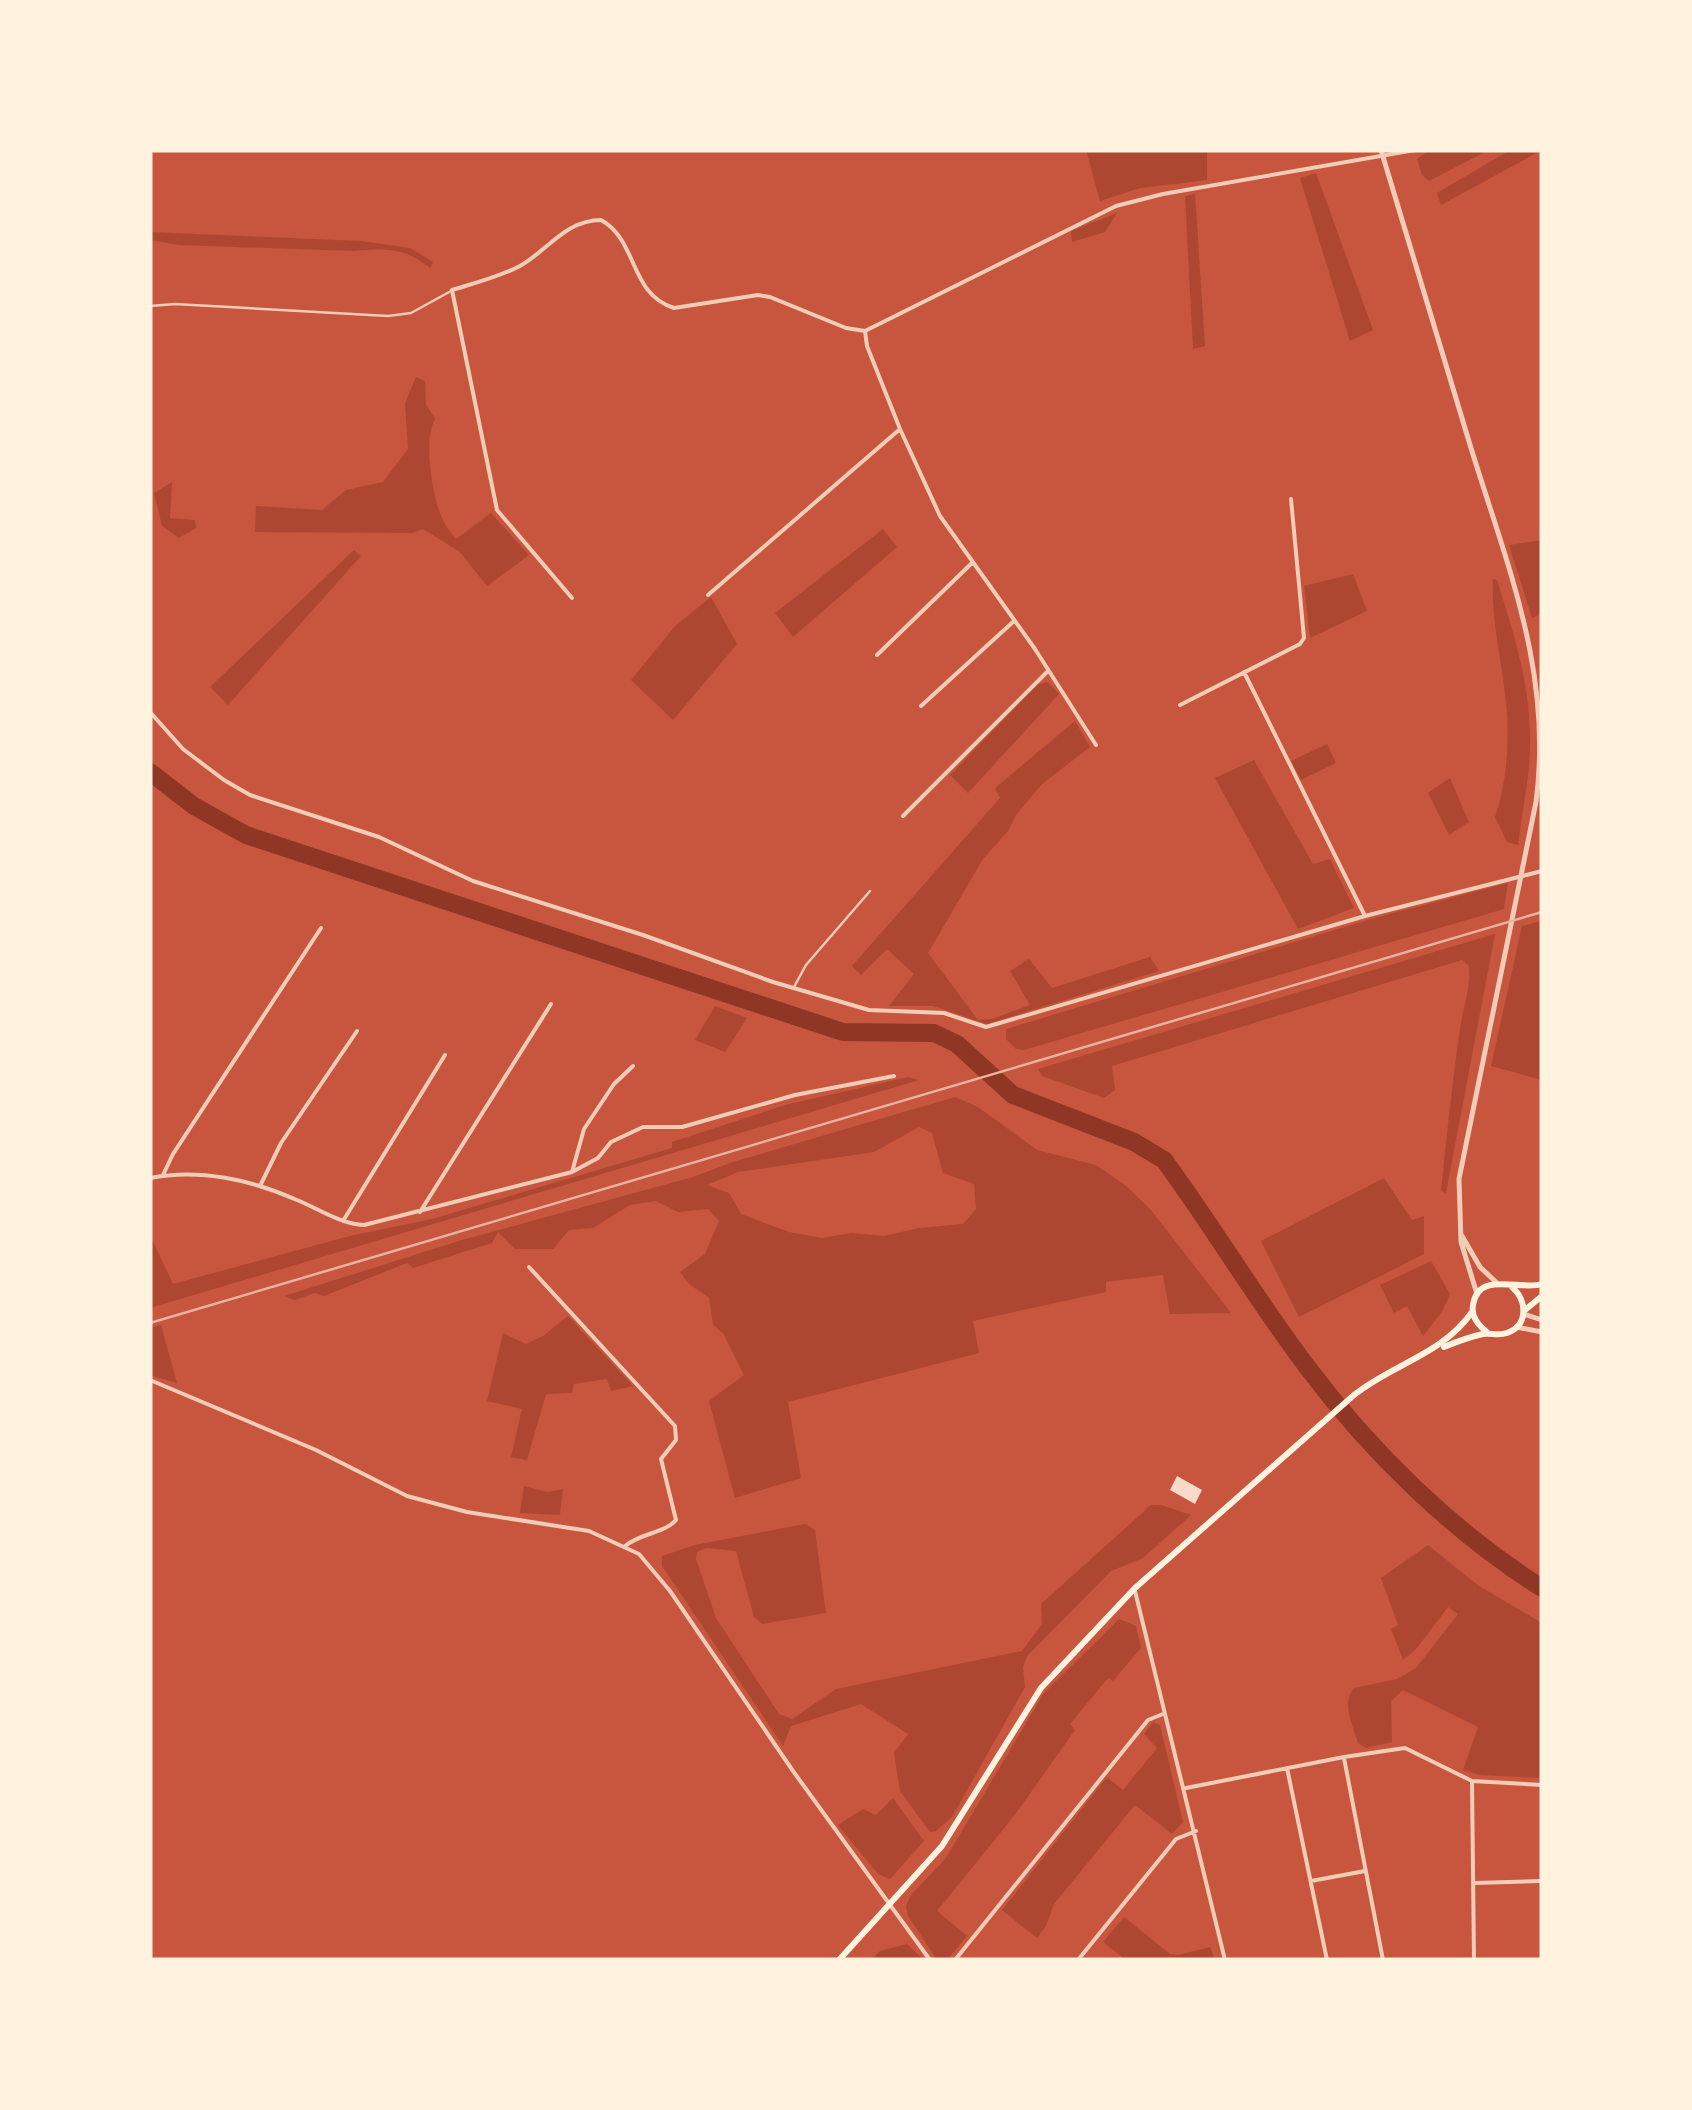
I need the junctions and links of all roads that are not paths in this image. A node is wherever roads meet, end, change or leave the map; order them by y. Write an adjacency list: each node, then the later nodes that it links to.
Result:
1 (1380, 150): 3 (street)
2 (1415, 150): 3 (street)
3 (1383, 158): 6 (street); 37 (street)
4 (452, 290): 5 (lane); 6 (street); 11 (street)
5 (150, 306)
6 (865, 331): 7 (street)
7 (900, 429): 9 (street); 10 (street)
8 (1291, 500): 15 (street)
9 (973, 562): 12 (street); 13 (street)
10 (708, 595)
11 (572, 598)
12 (1014, 621): 14 (street); 16 (street)
13 (877, 656)
14 (1048, 670): 19 (street); 20 (street)
15 (1244, 672): 17 (street); 23 (street)
16 (921, 706)
17 (1180, 706)
18 (150, 712): 25 (street)
19 (1096, 744)
20 (904, 816)
21 (1542, 871): 23 (street)
22 (870, 891): 25 (lane)
23 (1365, 916): 25 (street)
24 (321, 928): 32 (street)
25 (794, 988)
26 (551, 1004): 35 (street)
27 (357, 1031): 34 (street)
28 (446, 1055): 36 (street)
29 (633, 1066): 31 (street)
30 (894, 1076): 31 (street)
31 (572, 1172): 35 (street)
32 (163, 1176): 33 (street); 34 (street)
33 (150, 1178)
34 (260, 1186): 36 (street)
35 (420, 1212): 36 (street)
36 (343, 1221)
37 (1461, 1234): 39 (street); 42 (street)
38 (529, 1267): 52 (street)
39 (1496, 1283): 41 (main road); 42 (main road)
40 (1542, 1284): 41 (main road)
41 (1512, 1287): 45 (main road)
42 (1477, 1294): 44 (main road)
43 (1542, 1296): 45 (main road)
44 (1472, 1312): 49 (main road); 50 (main road)
45 (1524, 1312): 46 (street); 47 (main road)
46 (1542, 1320)
47 (1516, 1327): 48 (street); 49 (main road)
48 (1542, 1332)
49 (1488, 1333): 50 (main road)
50 (1432, 1351): 53 (main road)
51 (150, 1380): 52 (street)
52 (625, 1546): 65 (street)
53 (1134, 1588): 54 (street); 65 (main road)
54 (1166, 1714): 59 (street); 68 (street)
55 (1344, 1757): 56 (street); 57 (street); 61 (street)
56 (1287, 1768): 59 (street); 62 (street)
57 (1472, 1780): 58 (street); 64 (street)
58 (1542, 1784)
59 (1186, 1788): 60 (street)
60 (1196, 1831): 69 (street); 70 (street)
61 (1365, 1871): 62 (street); 72 (street)
62 (1311, 1881): 71 (street)
63 (1542, 1882): 64 (street)
64 (1474, 1883): 73 (street)
65 (890, 1904): 66 (main road); 67 (street)
66 (839, 1960)
67 (930, 1960)
68 (955, 1960)
69 (1078, 1960)
70 (1225, 1960)
71 (1327, 1960)
72 (1382, 1960)
73 (1474, 1960)

